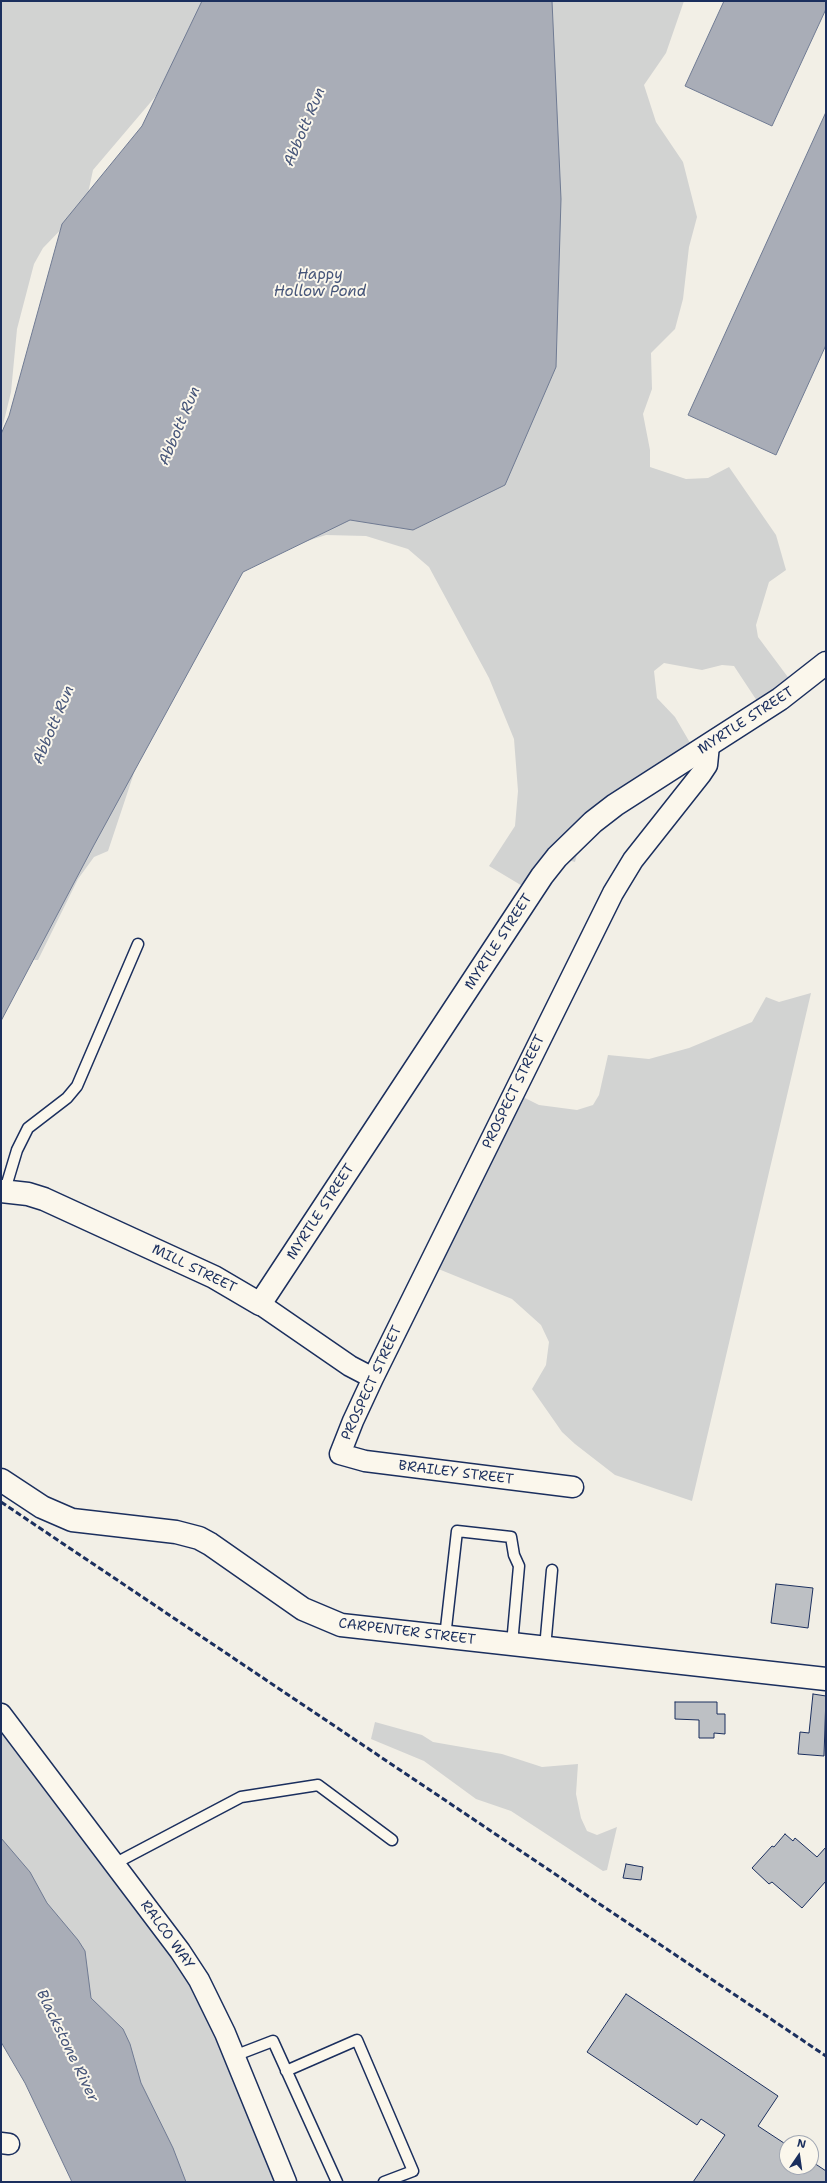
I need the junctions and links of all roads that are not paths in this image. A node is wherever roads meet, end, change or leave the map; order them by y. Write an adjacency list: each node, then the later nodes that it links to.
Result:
1 (826, 663): 2 (street, MYRTLE STREET)
2 (710, 745): 5 (street, MYRTLE STREET); 6 (street, PROSPECT STREET)
3 (138, 944): 4 (lane)
4 (3, 1191): 5 (street, MILL STREET)
5 (260, 1304): 6 (street, MILL STREET)
6 (373, 1378): 7 (street, PROSPECT STREET)
7 (340, 1454): 9 (street, BRAILEY STREET)
8 (1, 1480): 11 (street, CARPENTER STREET)
9 (573, 1488)
10 (552, 1570): 13 (lane)
11 (445, 1637): 12 (street, CARPENTER STREET); 12 (lane)
12 (512, 1644): 13 (street, CARPENTER STREET)
13 (545, 1648): 14 (street, CARPENTER STREET)
14 (826, 1678)
15 (1, 1714): 17 (street, RALCO WAY)
16 (392, 1840): 17 (lane)
17 (114, 1864): 18 (street, RALCO WAY)
18 (234, 2056): 19 (lane); 20 (street, RALCO WAY)
19 (286, 2071): 21 (lane); 22 (lane)
20 (286, 2182)
21 (337, 2182)
22 (384, 2182)

